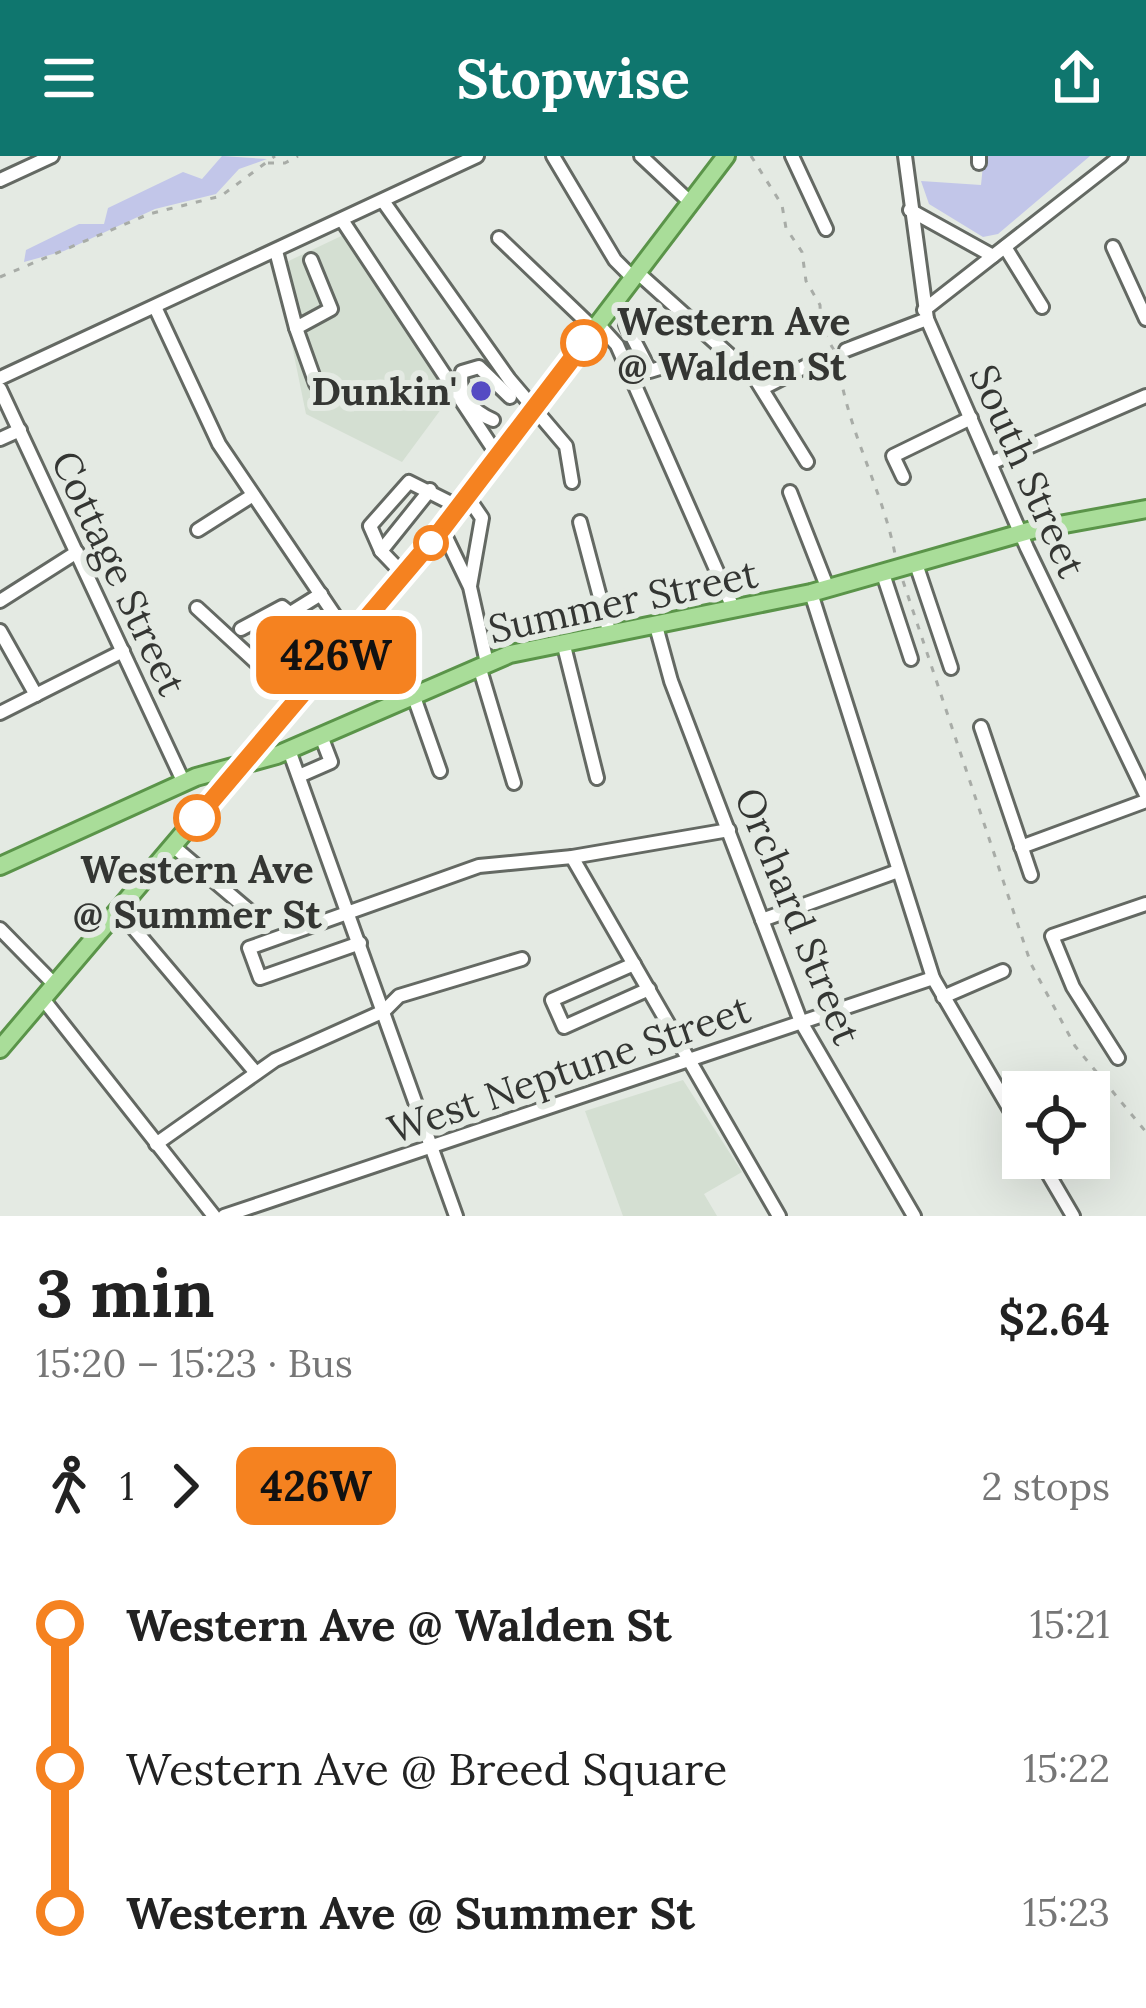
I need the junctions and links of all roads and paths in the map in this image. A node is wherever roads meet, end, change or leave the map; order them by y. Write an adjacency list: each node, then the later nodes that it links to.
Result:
1 (52, 156): 12 (street)
2 (275, 156): 11 (path)
3 (298, 156): 11 (path)
4 (477, 156): 13 (street)
5 (553, 156): 23 (street)
6 (641, 156): 14 (street)
7 (727, 156): 14 (main road)
8 (792, 156): 17 (street)
9 (905, 156): 15 (street, South Street)
10 (1121, 156): 21 (street)
11 (267, 162): 24 (path)
12 (0, 180)
13 (383, 201): 16 (street); 43 (street)
14 (691, 202): 23 (main road)
15 (910, 210): 21 (street); 27 (street, South Street)
16 (342, 220): 20 (street); 48 (street)
17 (826, 229)
18 (499, 238): 30 (street)
19 (1113, 248): 28 (street)
20 (276, 251): 25 (street); 31 (street)
21 (999, 252): 26 (street); 27 (street)
22 (311, 260): 31 (street)
23 (635, 275): 30 (main road); 40 (street)
24 (0, 277)
25 (155, 307): 37 (street); 55 (street)
26 (1042, 307)
27 (926, 314): 32 (street); 44 (street, South Street)
28 (1146, 319)
29 (626, 325): 34 (street)
30 (596, 327): 36 (street); 43 (main road)
31 (296, 328): 38 (street)
32 (846, 350)
33 (822, 358): 40 (street)
34 (644, 360): 35 (street); 36 (street)
35 (673, 364)
36 (627, 368): 71 (street)
37 (0, 378)
38 (316, 384)
39 (0, 388): 46 (street, Cottage Street)
40 (763, 388): 49 (street)
41 (1146, 396): 50 (street)
42 (510, 397): 45 (street)
43 (534, 408): 48 (main road); 52 (street)
44 (971, 418): 50 (street, South Street); 51 (street)
45 (493, 420)
46 (20, 430): 47 (street); 63 (street, Cottage Street)
47 (0, 439)
48 (498, 456): 56 (main road)
49 (807, 462)
50 (991, 463): 61 (street, South Street)
51 (903, 477)
52 (572, 482)
53 (430, 490): 56 (street); 62 (street); 62 (street)
54 (790, 492): 67 (street)
55 (253, 495): 60 (street); 68 (street)
56 (463, 502): 59 (main road); 66 (street)
57 (1146, 509): 61 (main road, Summer Street)
58 (580, 522): 76 (street)
59 (442, 529): 65 (main road); 66 (street)
60 (198, 530)
61 (1021, 533): 64 (main road, Summer Street); 97 (street, South Street)
62 (381, 551): 65 (street)
63 (77, 552): 69 (street); 80 (street, Cottage Street)
64 (900, 569): 67 (main road, Summer Street); 81 (street); 83 (street); 126 (path)
65 (404, 574): 78 (main road)
66 (470, 587): 82 (street)
67 (820, 591): 71 (main road, Summer Street); 103 (street)
68 (321, 594): 72 (street); 78 (street)
69 (0, 601)
70 (197, 608): 86 (street)
71 (734, 610): 73 (main road, Summer Street)
72 (292, 612): 74 (street); 77 (street)
73 (656, 626): 76 (main road, Summer Street); 98 (street, Orchard Street)
74 (241, 629)
75 (0, 631): 84 (street)
76 (610, 634): 79 (main road, Summer Street)
77 (320, 638)
78 (350, 638): 86 (main road)
79 (563, 642): 82 (main road, Summer Street); 94 (street)
80 (123, 651): 84 (street); 95 (street, Cottage Street)
81 (911, 659)
82 (483, 664): 85 (main road, Summer Street); 96 (street)
83 (951, 668)
84 (36, 695): 87 (street)
85 (414, 697): 89 (main road, Summer Street); 92 (street)
86 (297, 700): 91 (main road)
87 (0, 713)
88 (981, 727): 100 (street)
89 (321, 736): 90 (main road, Summer Street); 93 (street)
90 (289, 750): 91 (main road, Summer Street); 93 (street)
91 (241, 765): 95 (main road, Summer Street); 99 (main road)
92 (440, 771)
93 (299, 776): 106 (street)
94 (597, 778)
95 (184, 783): 102 (main road, Summer Street)
96 (514, 783)
97 (1146, 798): 100 (street)
98 (729, 830): 101 (street); 109 (street, Orchard Street)
99 (173, 846): 107 (main road); 108 (street)
100 (1021, 847): 104 (street)
101 (572, 857): 106 (street); 113 (street)
102 (0, 866)
103 (898, 871): 109 (street); 115 (street)
104 (1031, 875)
105 (1146, 904): 122 (street)
106 (349, 909): 111 (street); 111 (street)
107 (119, 911): 117 (main road); 124 (street)
108 (260, 920)
109 (762, 920): 120 (street, Orchard Street)
110 (0, 929): 117 (street)
111 (360, 943): 119 (street)
112 (522, 959): 119 (street)
113 (634, 964): 116 (street); 116 (street)
114 (1003, 971): 118 (street)
115 (932, 979): 118 (street); 120 (street, West Neptune Street)
116 (649, 989): 123 (street)
117 (49, 992): 121 (main road); 127 (street)
118 (943, 997): 125 (street)
119 (384, 1011): 124 (street); 128 (street)
120 (801, 1022): 123 (street, West Neptune Street); 134 (street, Orchard Street)
121 (1, 1045)
122 (1118, 1058)
123 (690, 1061): 128 (street, West Neptune Street); 133 (street)
124 (256, 1073): 127 (street)
125 (1002, 1097)
126 (1146, 1132)
127 (156, 1144): 130 (street)
128 (432, 1147): 131 (street, West Neptune Street); 132 (street)
129 (1051, 1179): 135 (street)
130 (214, 1216)
131 (224, 1216)
132 (456, 1216)
133 (779, 1216)
134 (914, 1216)
135 (1073, 1216)

